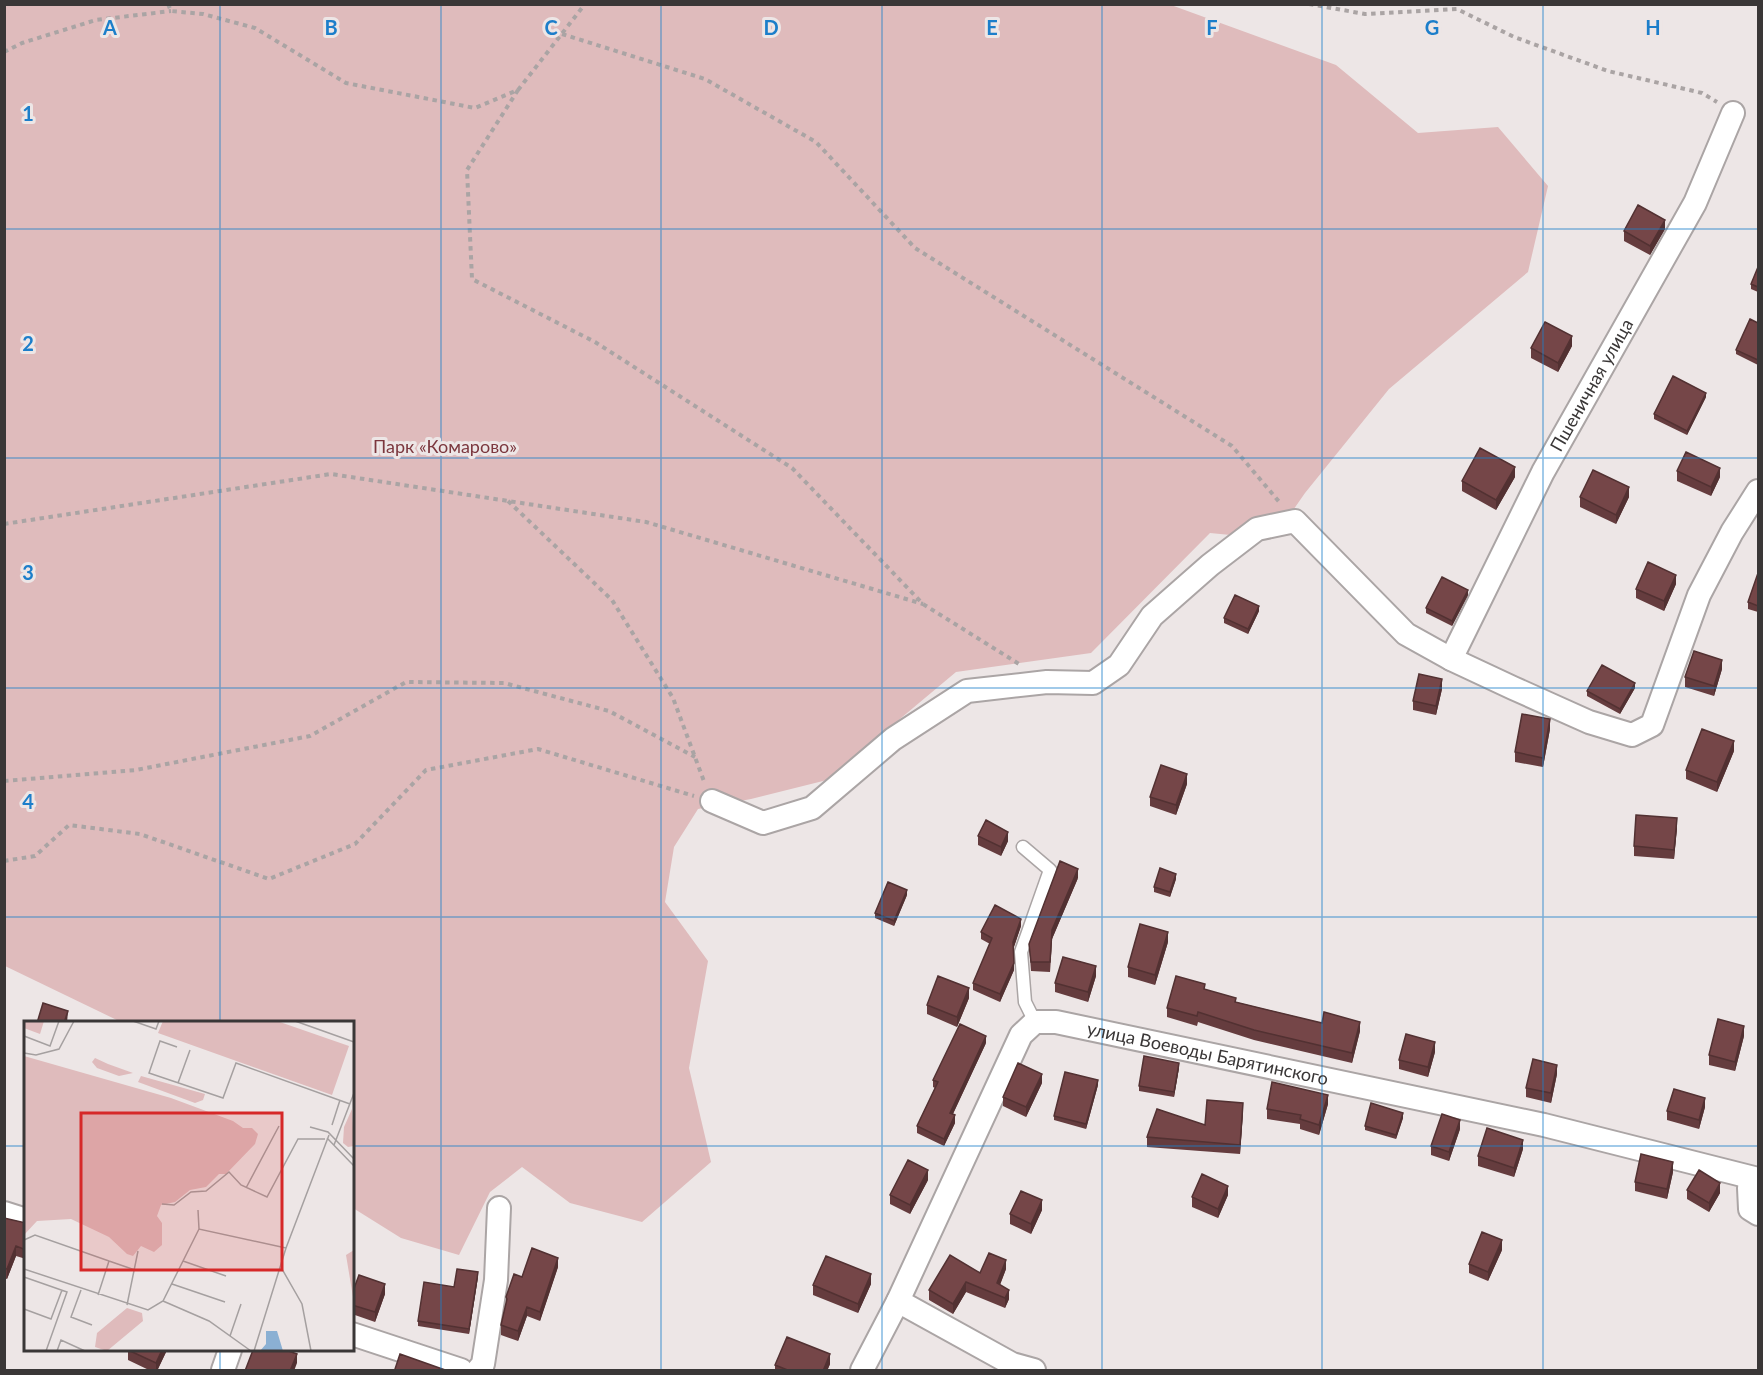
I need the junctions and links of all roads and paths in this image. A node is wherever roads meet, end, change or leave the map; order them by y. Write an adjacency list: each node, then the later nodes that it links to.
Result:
1 (168, 4): 4 (path)
2 (585, 4): 5 (path)
3 (1309, 4): 8 (path)
4 (171, 11): 6 (path); 7 (path)
5 (562, 34): 7 (path); 12 (path)
6 (4, 52)
7 (518, 90): 13 (path)
8 (1733, 113): 14 (street, Пшеничная улица)
9 (1758, 491): 14 (street)
10 (508, 501): 11 (path); 13 (path); 16 (path)
11 (4, 524)
12 (1302, 529): 14 (street); 15 (street)
13 (923, 604): 15 (path)
14 (1451, 659)
15 (1047, 682): 18 (street)
16 (695, 758): 17 (path); 18 (path)
17 (4, 781)
18 (712, 801): 20 (path)
19 (1023, 848): 21 (lane)
20 (4, 861)
21 (1035, 1022): 22 (street, улица Воеводы Барятинского); 28 (street)
22 (1758, 1179)
23 (1758, 1185): 26 (street)
24 (499, 1208): 33 (street)
25 (4, 1213): 27 (street)
26 (1758, 1214)
27 (24, 1219)
28 (898, 1301): 34 (street); 35 (street)
29 (354, 1335): 32 (street)
30 (230, 1351): 31 (street)
31 (223, 1371)
32 (461, 1371)
33 (478, 1371)
34 (862, 1371)
35 (1034, 1371)

